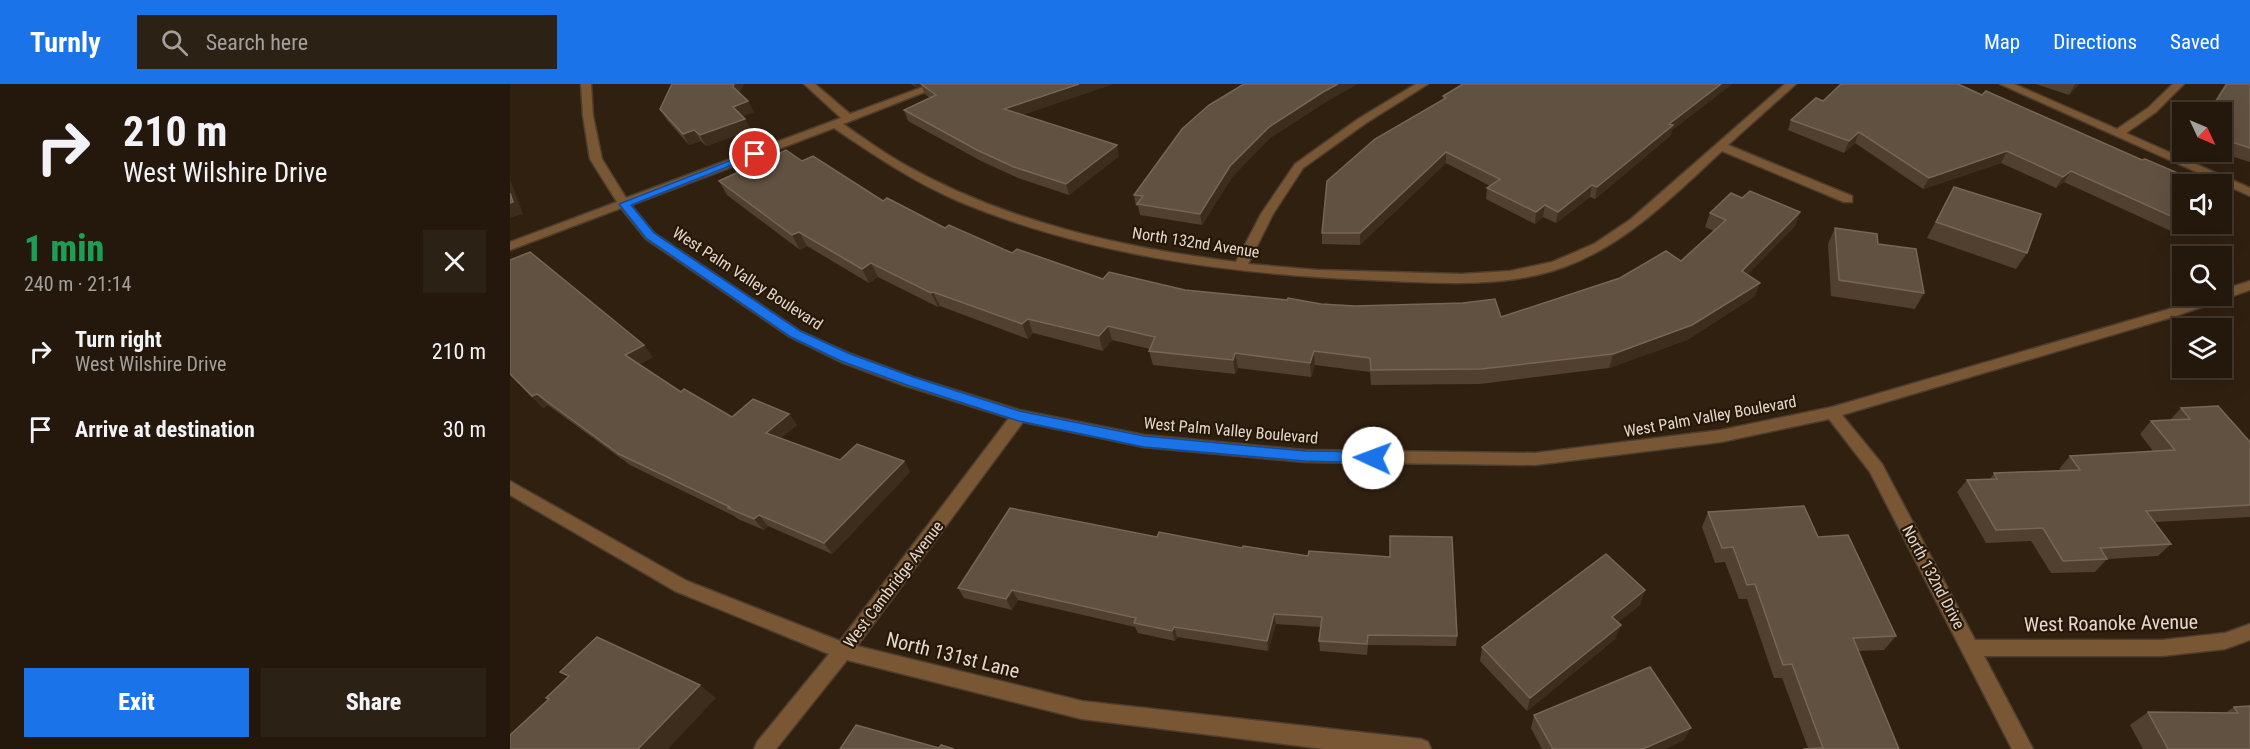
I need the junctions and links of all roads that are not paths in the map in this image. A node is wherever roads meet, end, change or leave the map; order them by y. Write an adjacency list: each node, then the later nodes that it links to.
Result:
1 (586, 84): 14 (street, West Palm Valley Boulevard)
2 (809, 84): 8 (street)
3 (940, 84): 8 (street)
4 (1423, 84): 16 (street)
5 (1791, 84): 11 (street)
6 (2005, 84): 10 (street)
7 (2179, 84): 10 (street)
8 (848, 118): 9 (street)
9 (834, 124): 14 (street); 16 (street, North 132nd Avenue)
10 (2117, 134): 12 (street)
11 (1720, 146): 13 (street); 16 (street, North 132nd Avenue)
12 (2250, 192)
13 (1848, 199)
14 (624, 204): 15 (street); 21 (street, West Palm Valley Boulevard)
15 (510, 246)
16 (1240, 268)
17 (2250, 285): 18 (street, West Palm Valley Boulevard)
18 (2232, 291)
19 (2190, 306): 20 (street, West Palm Valley Boulevard)
20 (1832, 413): 21 (street, West Palm Valley Boulevard); 24 (street, North 132nd Drive)
21 (1019, 416): 25 (street, West Cambridge Avenue)
22 (510, 487): 25 (street, North 131st Lane)
23 (2250, 632): 24 (street, West Roanoke Avenue)
24 (1971, 648): 28 (street, North 132nd Drive)
25 (843, 651): 26 (street, West Cambridge Avenue); 27 (street, North 131st Lane)
26 (764, 749)
27 (1421, 749)
28 (2023, 749)

